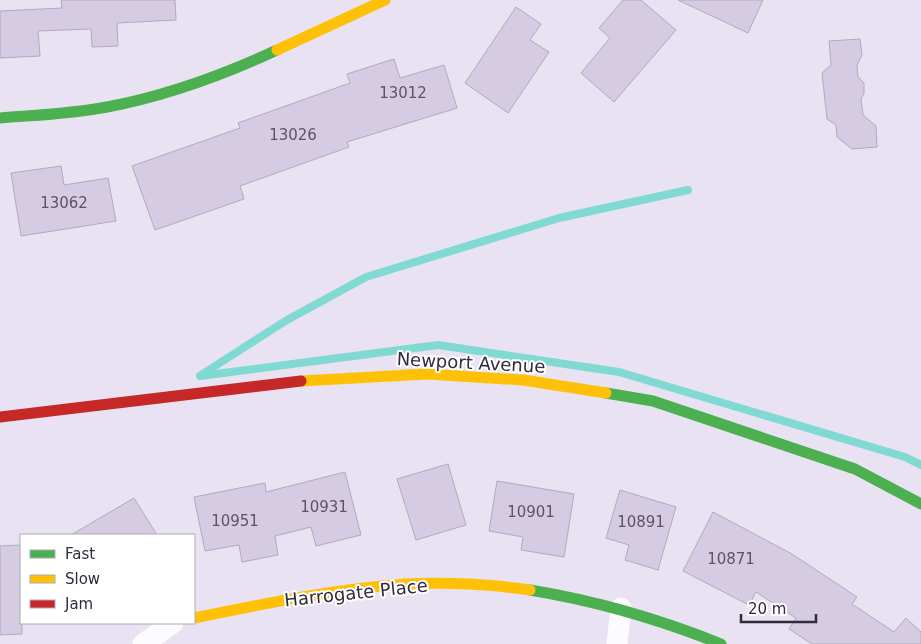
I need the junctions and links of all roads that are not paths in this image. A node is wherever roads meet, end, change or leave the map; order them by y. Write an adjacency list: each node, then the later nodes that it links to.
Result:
1 (385, 0): 2 (street)
2 (0, 118)
3 (0, 417): 4 (street, Newport Avenue)
4 (921, 504)
5 (621, 608): 6 (street, Harrogate Place); 9 (street); 10 (street, Harrogate Place)
6 (195, 618)
7 (172, 624): 8 (street)
8 (143, 644)
9 (617, 644)
10 (721, 644)

